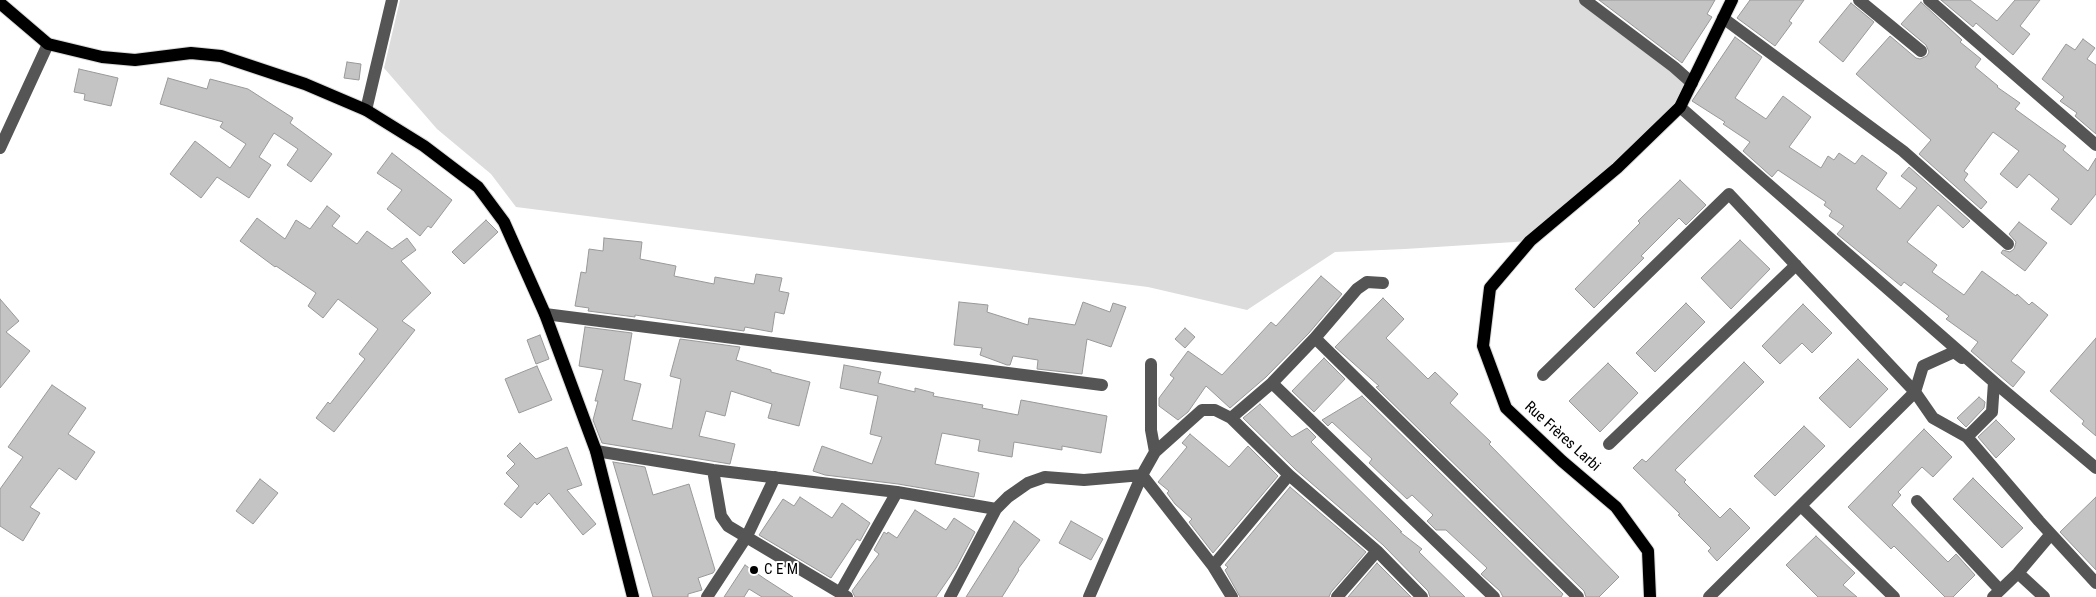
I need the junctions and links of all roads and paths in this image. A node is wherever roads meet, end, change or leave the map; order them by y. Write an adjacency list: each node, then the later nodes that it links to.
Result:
1 (392, 0): 12 (street)
2 (1585, 0): 10 (street)
3 (1732, 0): 7 (main road, Rue Frères Larbi)
4 (1859, 0): 9 (street)
5 (1929, 0): 13 (street)
6 (0, 3): 8 (main road)
7 (1723, 18): 10 (main road, Rue Frères Larbi); 15 (street)
8 (48, 44): 12 (main road); 14 (street)
9 (1921, 51)
10 (1692, 83): 11 (main road, Rue Frères Larbi)
11 (1680, 107): 22 (street); 57 (main road, Rue Frères Larbi)
12 (366, 110): 18 (main road)
13 (2096, 145)
14 (0, 148)
15 (2008, 244)
16 (1796, 265): 21 (street); 25 (street); 28 (street)
17 (1383, 283): 19 (street)
18 (545, 314): 24 (street); 29 (main road)
19 (1315, 338): 23 (street); 56 (street)
20 (1151, 364): 30 (street)
21 (1542, 375)
22 (1994, 382): 25 (street); 27 (street); 31 (street)
23 (1272, 383): 26 (street); 55 (street)
24 (1102, 385)
25 (1915, 392): 27 (street); 38 (street)
26 (1231, 418): 30 (street); 34 (street)
27 (1967, 437): 40 (street)
28 (1608, 444)
29 (596, 451): 32 (street); 48 (main road)
30 (1155, 452): 33 (street)
31 (2096, 468)
32 (712, 470): 35 (street); 41 (street)
33 (1142, 475): 39 (street); 43 (street); 51 (street)
34 (1289, 475): 42 (street); 43 (street)
35 (775, 477): 36 (street); 41 (street)
36 (897, 492): 39 (street); 47 (street)
37 (1917, 501): 46 (street)
38 (1801, 506): 58 (street); 59 (street)
39 (996, 509): 50 (street)
40 (2051, 534): 44 (street); 45 (street)
41 (747, 536): 47 (street); 49 (street)
42 (1377, 551): 53 (street); 54 (street)
43 (1213, 566): 52 (street)
44 (2018, 573): 46 (street); 60 (street)
45 (2096, 583)
46 (1996, 594)
47 (843, 595)
48 (632, 596)
49 (707, 597)
50 (950, 597)
51 (1090, 597)
52 (1232, 597)
53 (1337, 597)
54 (1422, 597)
55 (1494, 597)
56 (1578, 597)
57 (1650, 597)
58 (1709, 597)
59 (1894, 597)
60 (2044, 597)

